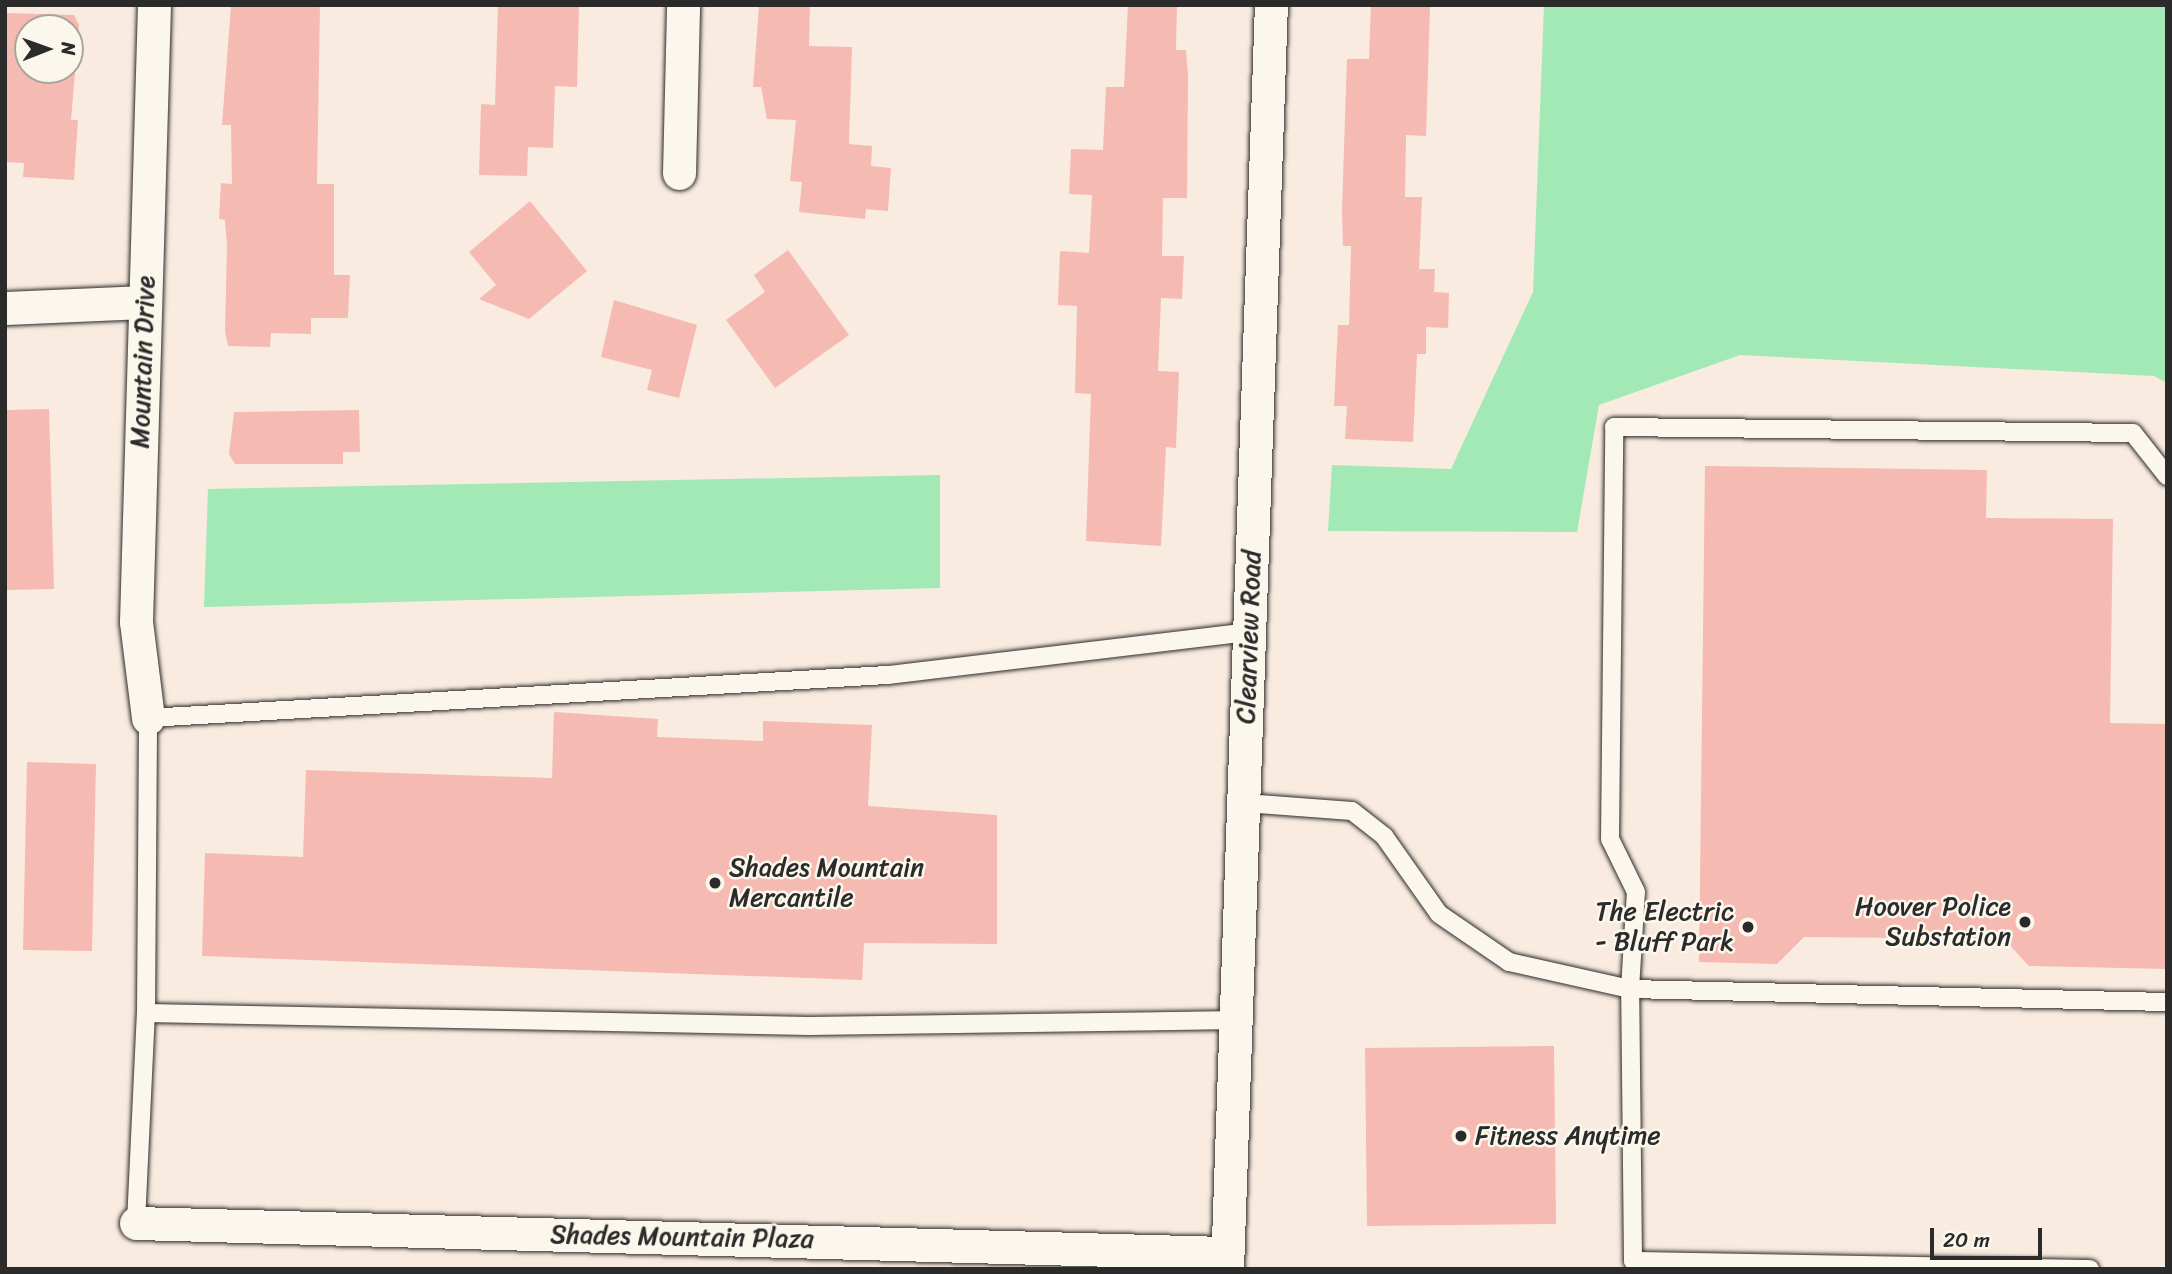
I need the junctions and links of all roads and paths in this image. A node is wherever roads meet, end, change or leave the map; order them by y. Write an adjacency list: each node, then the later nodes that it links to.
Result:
1 (154, 5): 5 (street, Mountain Drive)
2 (682, 5): 4 (street)
3 (1271, 5): 8 (street, Clearview Road)
4 (678, 173)
5 (145, 302): 6 (street); 9 (street, Mountain Drive)
6 (5, 308)
7 (2167, 476): 11 (lane)
8 (1249, 632): 9 (lane); 10 (street, Clearview Road)
9 (148, 718): 13 (lane)
10 (1245, 803): 11 (lane); 14 (street, Clearview Road)
11 (1630, 989): 12 (lane); 17 (lane)
12 (2167, 1002)
13 (146, 1013): 14 (lane); 15 (lane)
14 (1238, 1020): 16 (street, Clearview Road)
15 (136, 1223): 16 (street, Shades Mountain Plaza)
16 (1227, 1261)
17 (1636, 1265): 18 (lane)
18 (1863, 1266): 19 (lane)
19 (2090, 1269)

